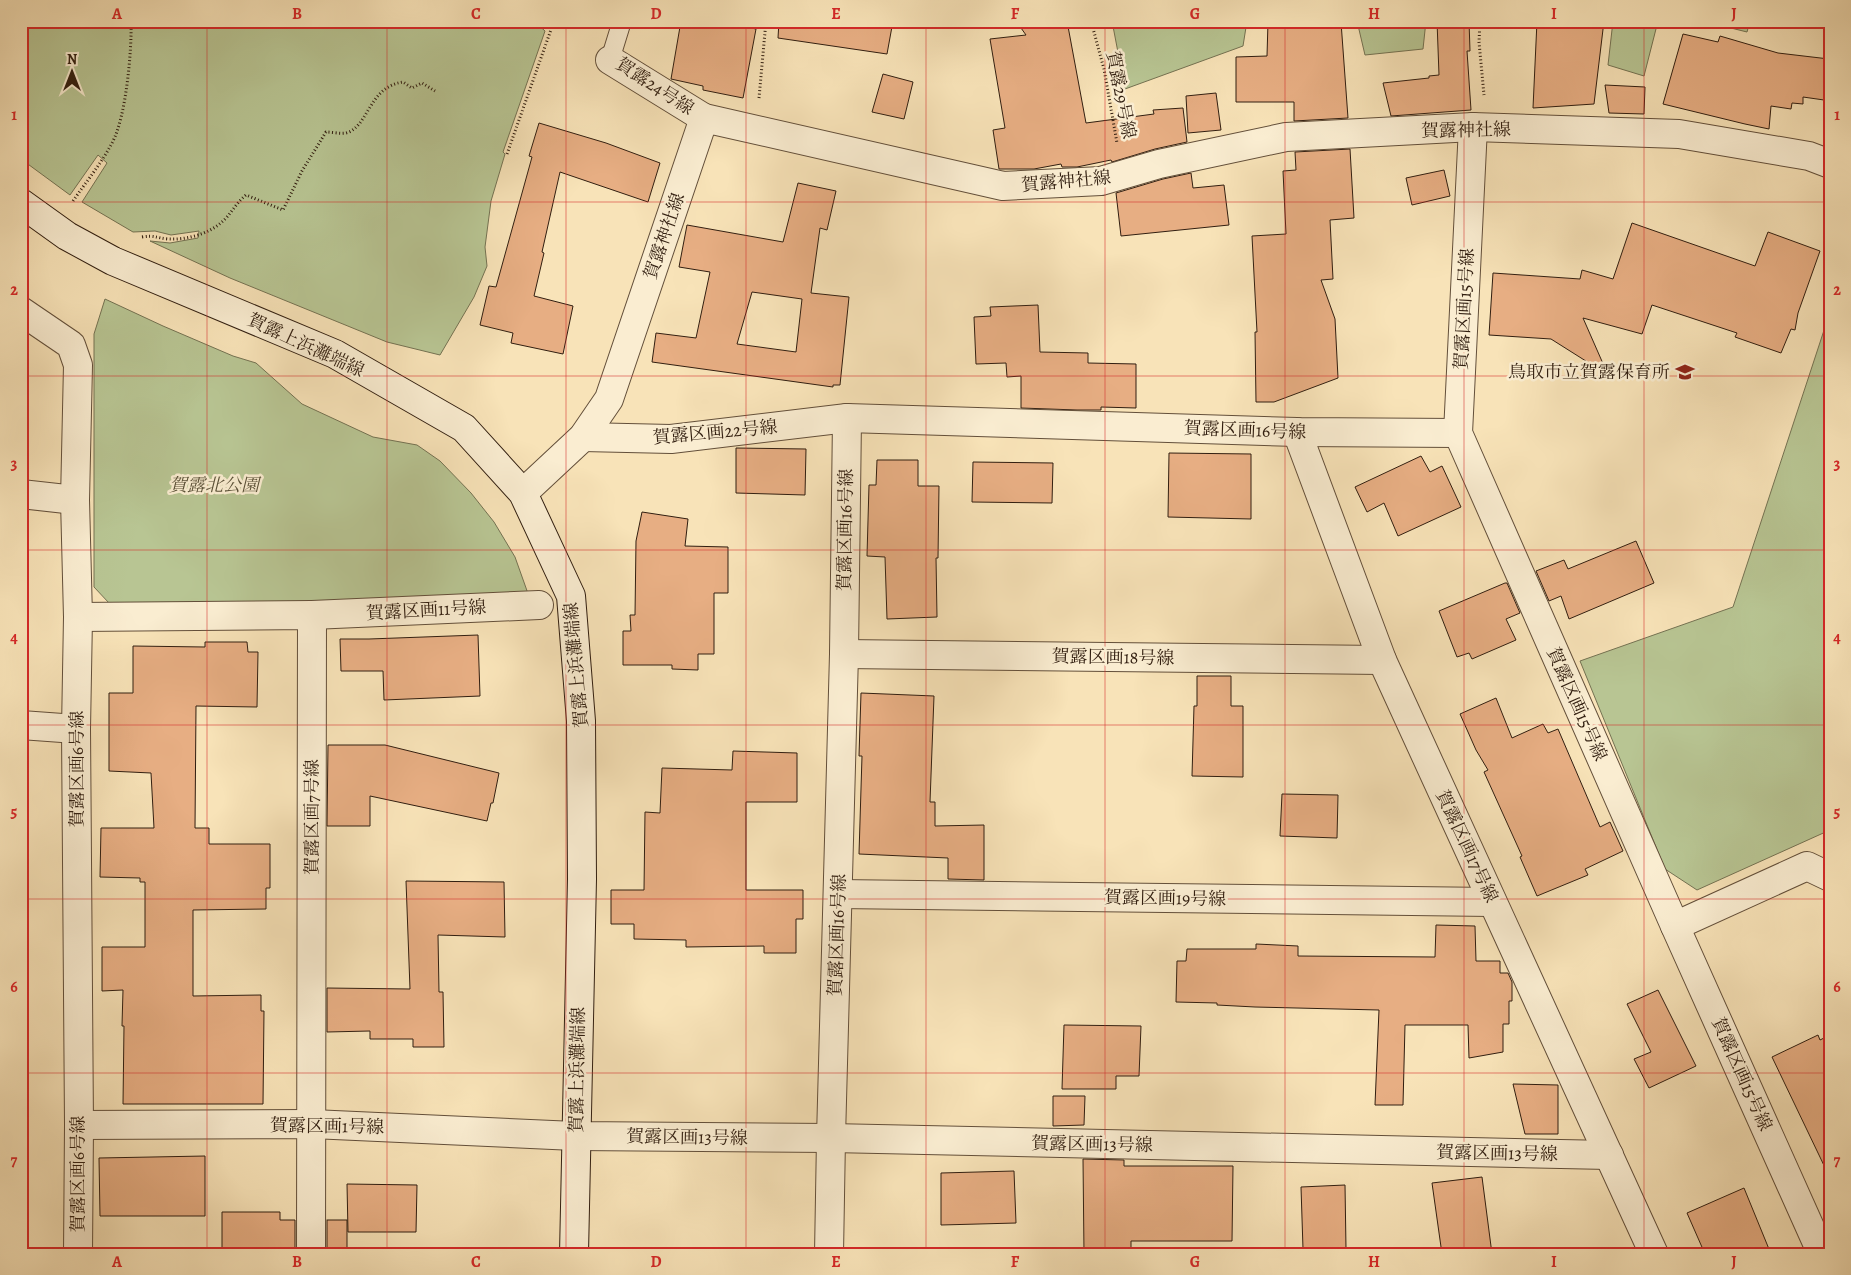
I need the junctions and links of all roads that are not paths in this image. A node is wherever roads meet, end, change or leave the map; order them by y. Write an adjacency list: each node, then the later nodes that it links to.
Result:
1 (622, 21): 2 (lane, 賀露24号線)
2 (610, 60): 3 (street, 賀露24号線)
3 (704, 118): 4 (street, 賀露神社線); 11 (street, 賀露神社線)
4 (1480, 128): 5 (street, 賀露神社線); 10 (street, 賀露区画15号線)
5 (1830, 164)
6 (21, 203): 12 (street, 賀露上浜灘端線)
7 (21, 311): 14 (street, 賀露区画6号線)
8 (847, 418): 9 (street, 賀露区画16号線); 11 (street, 賀露区画22号線); 18 (street, 賀露区画16号線)
9 (1297, 432): 10 (street, 賀露区画16号線); 19 (street, 賀露区画17号線)
10 (1458, 433): 25 (street, 賀露区画15号線)
11 (583, 437): 12 (street, 賀露神社線)
12 (524, 493): 28 (street, 賀露上浜灘端線)
13 (21, 494): 14 (street)
14 (75, 500): 17 (street, 賀露区画6号線)
15 (539, 605): 16 (street, 賀露区画11号線)
16 (312, 615): 17 (street); 26 (street, 賀露区画7号線)
17 (78, 616): 21 (street, 賀露区画6号線)
18 (844, 654): 19 (street, 賀露区画18号線); 23 (street, 賀露区画16号線)
19 (1382, 660): 24 (street, 賀露区画17号線)
20 (21, 725): 21 (street)
21 (76, 729): 27 (street, 賀露区画6号線)
22 (1830, 877): 25 (street)
23 (838, 894): 24 (street, 賀露区画19号線); 29 (street, 賀露区画16号線)
24 (1492, 902): 30 (street, 賀露区画17号線)
25 (1675, 926): 36 (street, 賀露区画15号線)
26 (312, 1124): 27 (street, 賀露区画1号線); 28 (street, 賀露区画1号線); 32 (street, 賀露区画7号線)
27 (79, 1125): 31 (street, 賀露区画6号線)
28 (575, 1136): 29 (street, 賀露区画13号線); 33 (street, 賀露上浜灘端線)
29 (831, 1138): 30 (street, 賀露区画13号線); 34 (street, 賀露区画16号線)
30 (1609, 1155): 35 (street, 賀露区画17号線)
31 (78, 1254)
32 (311, 1254)
33 (574, 1254)
34 (829, 1254)
35 (1654, 1254)
36 (1822, 1254)

